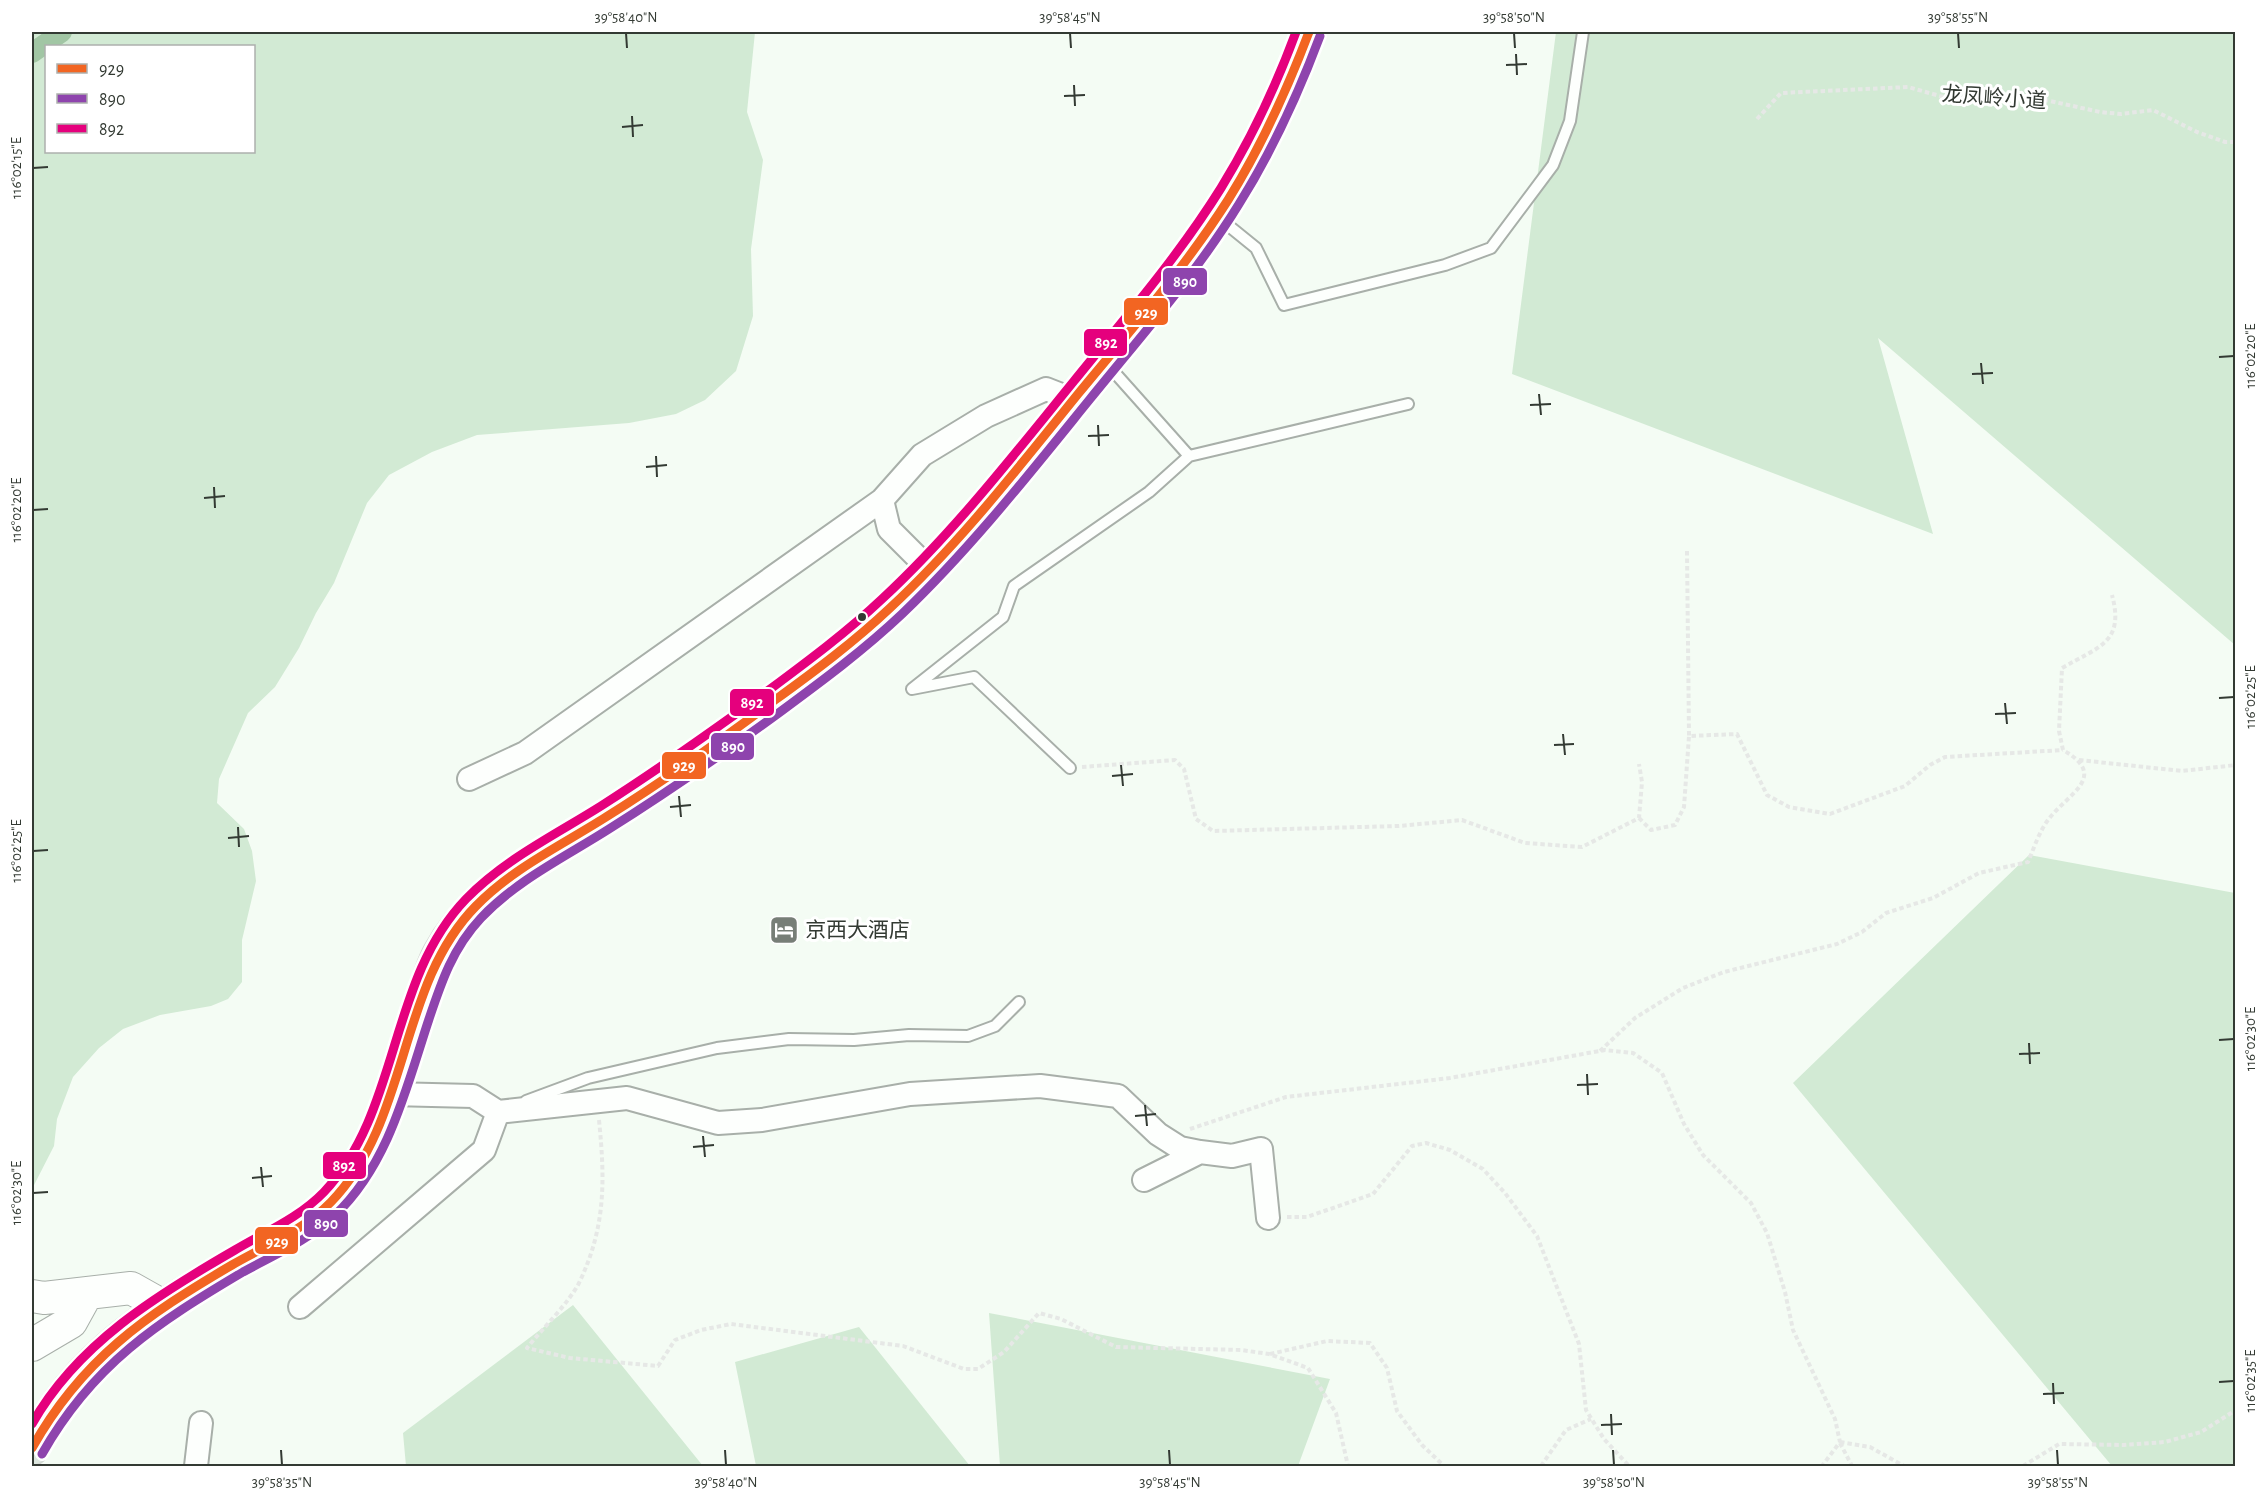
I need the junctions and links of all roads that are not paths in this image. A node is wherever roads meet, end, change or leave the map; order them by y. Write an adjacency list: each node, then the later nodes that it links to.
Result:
1 (1309, 32): 3 (main road)
2 (1583, 32): 3 (lane)
3 (1216, 216): 4 (main road)
4 (1105, 362): 5 (main road); 7 (lane)
5 (1074, 400): 8 (street); 9 (main road)
6 (1408, 404): 7 (lane)
7 (1189, 456): 10 (lane)
8 (882, 500): 9 (street); 11 (street)
9 (929, 569): 13 (main road)
10 (1070, 768)
11 (469, 779)
12 (1019, 1002): 14 (lane)
13 (391, 1094): 14 (street); 20 (main road)
14 (498, 1112): 15 (street); 21 (street)
15 (1200, 1152): 16 (street); 17 (street)
16 (1144, 1180)
17 (1268, 1218)
18 (87, 1293): 19 (street); 20 (street); 22 (street)
19 (32, 1296)
20 (163, 1305): 24 (main road)
21 (300, 1307)
22 (32, 1345)
23 (201, 1423): 25 (street)
24 (32, 1448)
25 (196, 1467)

